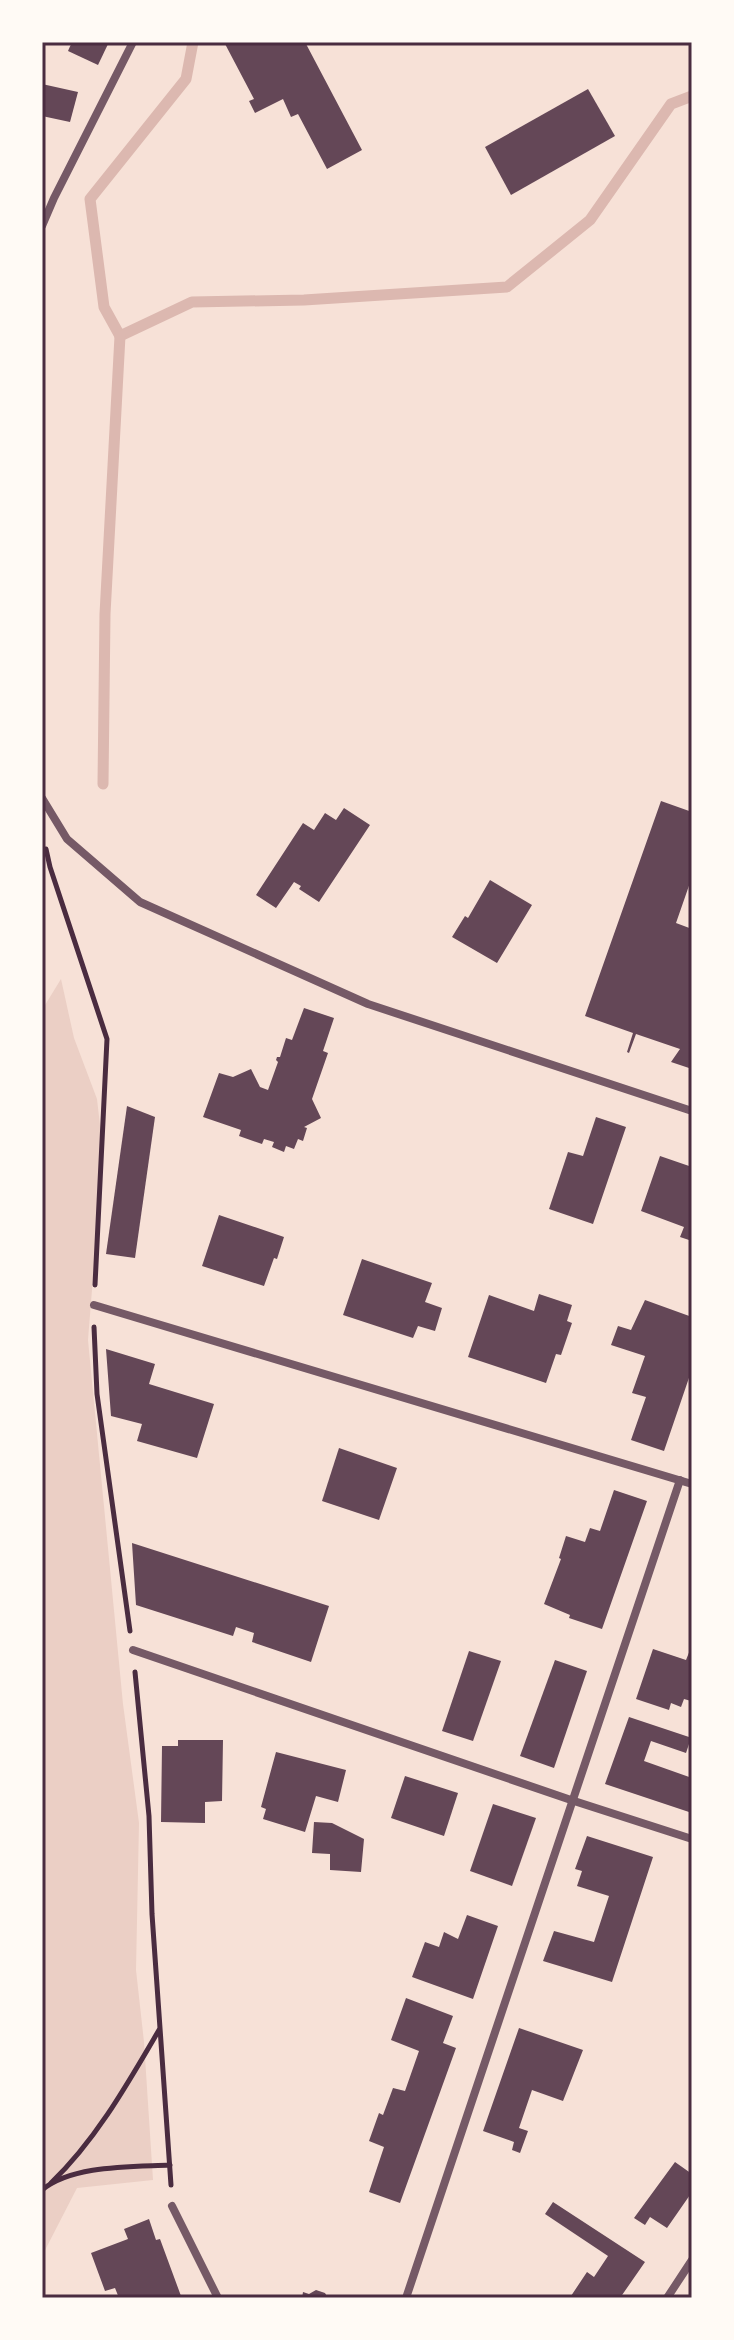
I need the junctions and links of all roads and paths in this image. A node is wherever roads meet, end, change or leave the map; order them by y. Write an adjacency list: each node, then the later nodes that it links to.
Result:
1 (133, 42): 2 (street)
2 (42, 226)
3 (42, 798): 5 (street)
4 (45, 844): 6 (path)
5 (692, 1111)
6 (94, 1305): 7 (street); 9 (path)
7 (680, 1480): 8 (street); 10 (street)
8 (692, 1484)
9 (133, 1650): 10 (street); 12 (path)
10 (571, 1800): 11 (street); 19 (street)
11 (692, 1839)
12 (159, 2029): 13 (path); 14 (path)
13 (170, 2165): 14 (path); 16 (path)
14 (51, 2183): 15 (path)
15 (42, 2190)
16 (172, 2206): 18 (street)
17 (692, 2260): 20 (street)
18 (218, 2298)
19 (406, 2298)
20 (667, 2298)

